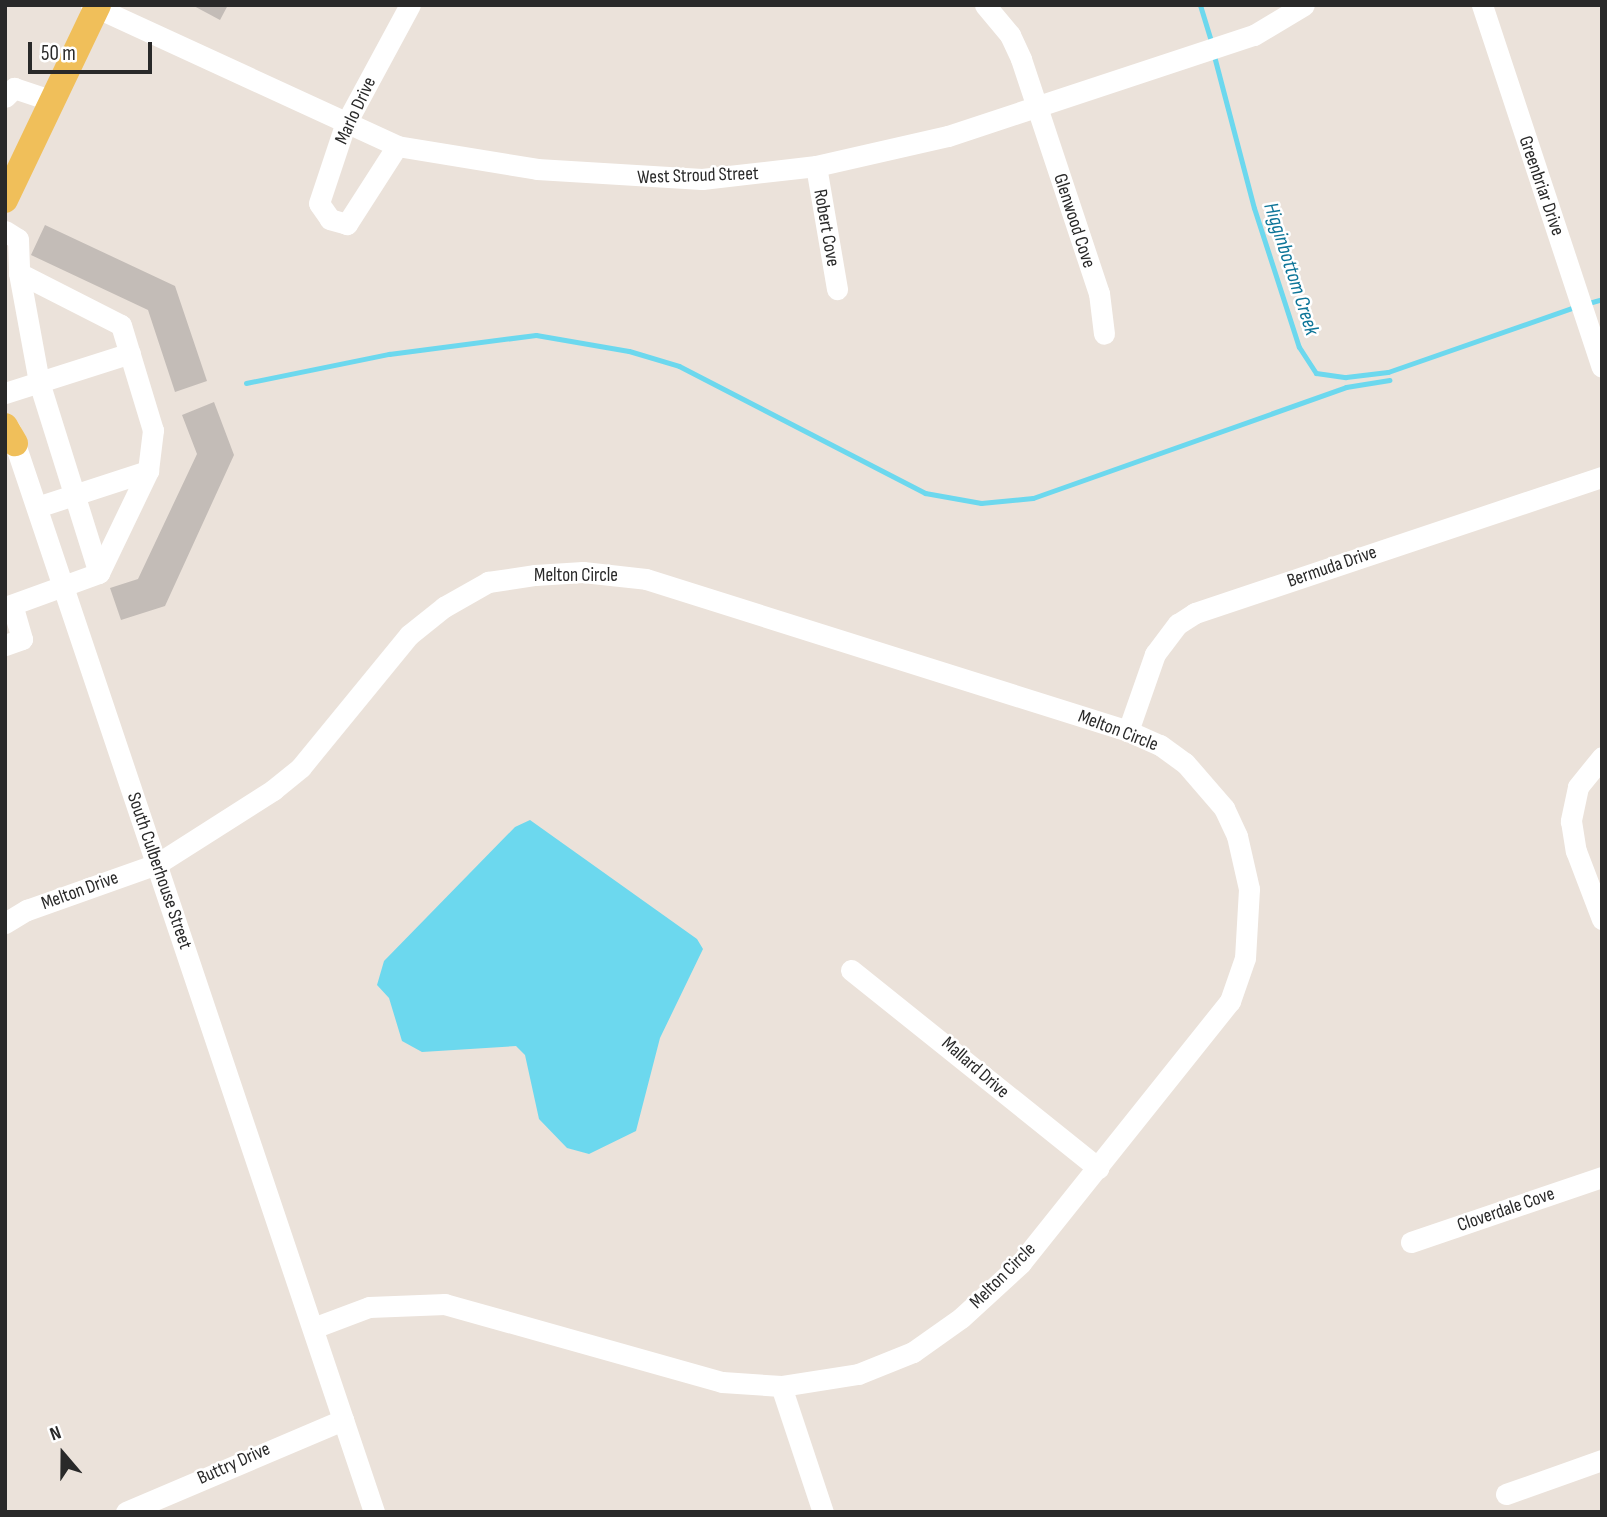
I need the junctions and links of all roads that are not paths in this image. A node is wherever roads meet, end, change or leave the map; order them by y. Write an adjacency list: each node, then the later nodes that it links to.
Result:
1 (410, 5): 10 (street, Marlo Drive)
2 (985, 5): 9 (street, Glenwood Cove)
3 (1304, 5): 6 (street, West Stroud Street)
4 (1482, 5): 21 (street, Greenbriar Drive)
5 (95, 6): 8 (main road); 10 (street, West Stroud Street)
6 (1277, 12): 9 (street, West Stroud Street)
7 (5, 97): 8 (street)
8 (53, 101): 12 (main road)
9 (1037, 109): 13 (street, West Stroud Street); 19 (street, Glenwood Cove)
10 (345, 125): 11 (street, West Stroud Street); 11 (street, Marlo Drive)
11 (397, 146): 13 (street, West Stroud Street)
12 (29, 151): 14 (main road); 15 (main road)
13 (816, 166): 18 (street, Robert Cove)
14 (5, 169)
15 (5, 200)
16 (5, 231): 17 (street)
17 (19, 273): 20 (street); 22 (street)
18 (837, 289)
19 (1104, 334)
20 (130, 354): 22 (street); 26 (street)
21 (1602, 367)
22 (39, 382): 23 (street); 28 (street)
23 (5, 393)
24 (5, 414): 25 (street, South Culberhouse Street)
25 (10, 435): 29 (street, South Culberhouse Street)
26 (148, 471): 28 (street); 30 (street)
27 (1602, 477): 34 (street, Bermuda Drive)
28 (73, 495): 29 (street); 30 (street)
29 (37, 507): 31 (street, South Culberhouse Street)
30 (99, 573): 31 (street)
31 (64, 588): 32 (street); 36 (street, South Culberhouse Street)
32 (9, 606): 33 (street)
33 (5, 645)
34 (1128, 731): 36 (street, Melton Circle); 40 (street, Melton Circle)
35 (1602, 757): 37 (street)
36 (157, 864): 38 (street, Melton Drive); 43 (street, South Culberhouse Street)
37 (1602, 919)
38 (5, 923)
39 (851, 970): 40 (street, Mallard Drive)
40 (1098, 1167): 44 (street, Melton Circle)
41 (1602, 1177): 42 (street, Cloverdale Cove)
42 (1411, 1242)
43 (313, 1328): 44 (street, Melton Circle); 45 (street, South Culberhouse Street)
44 (781, 1386): 50 (street)
45 (343, 1420): 48 (street, Buttry Drive); 49 (street, South Culberhouse Street)
46 (1602, 1460): 47 (street)
47 (1506, 1494)
48 (126, 1512)
49 (374, 1512)
50 (823, 1512)

